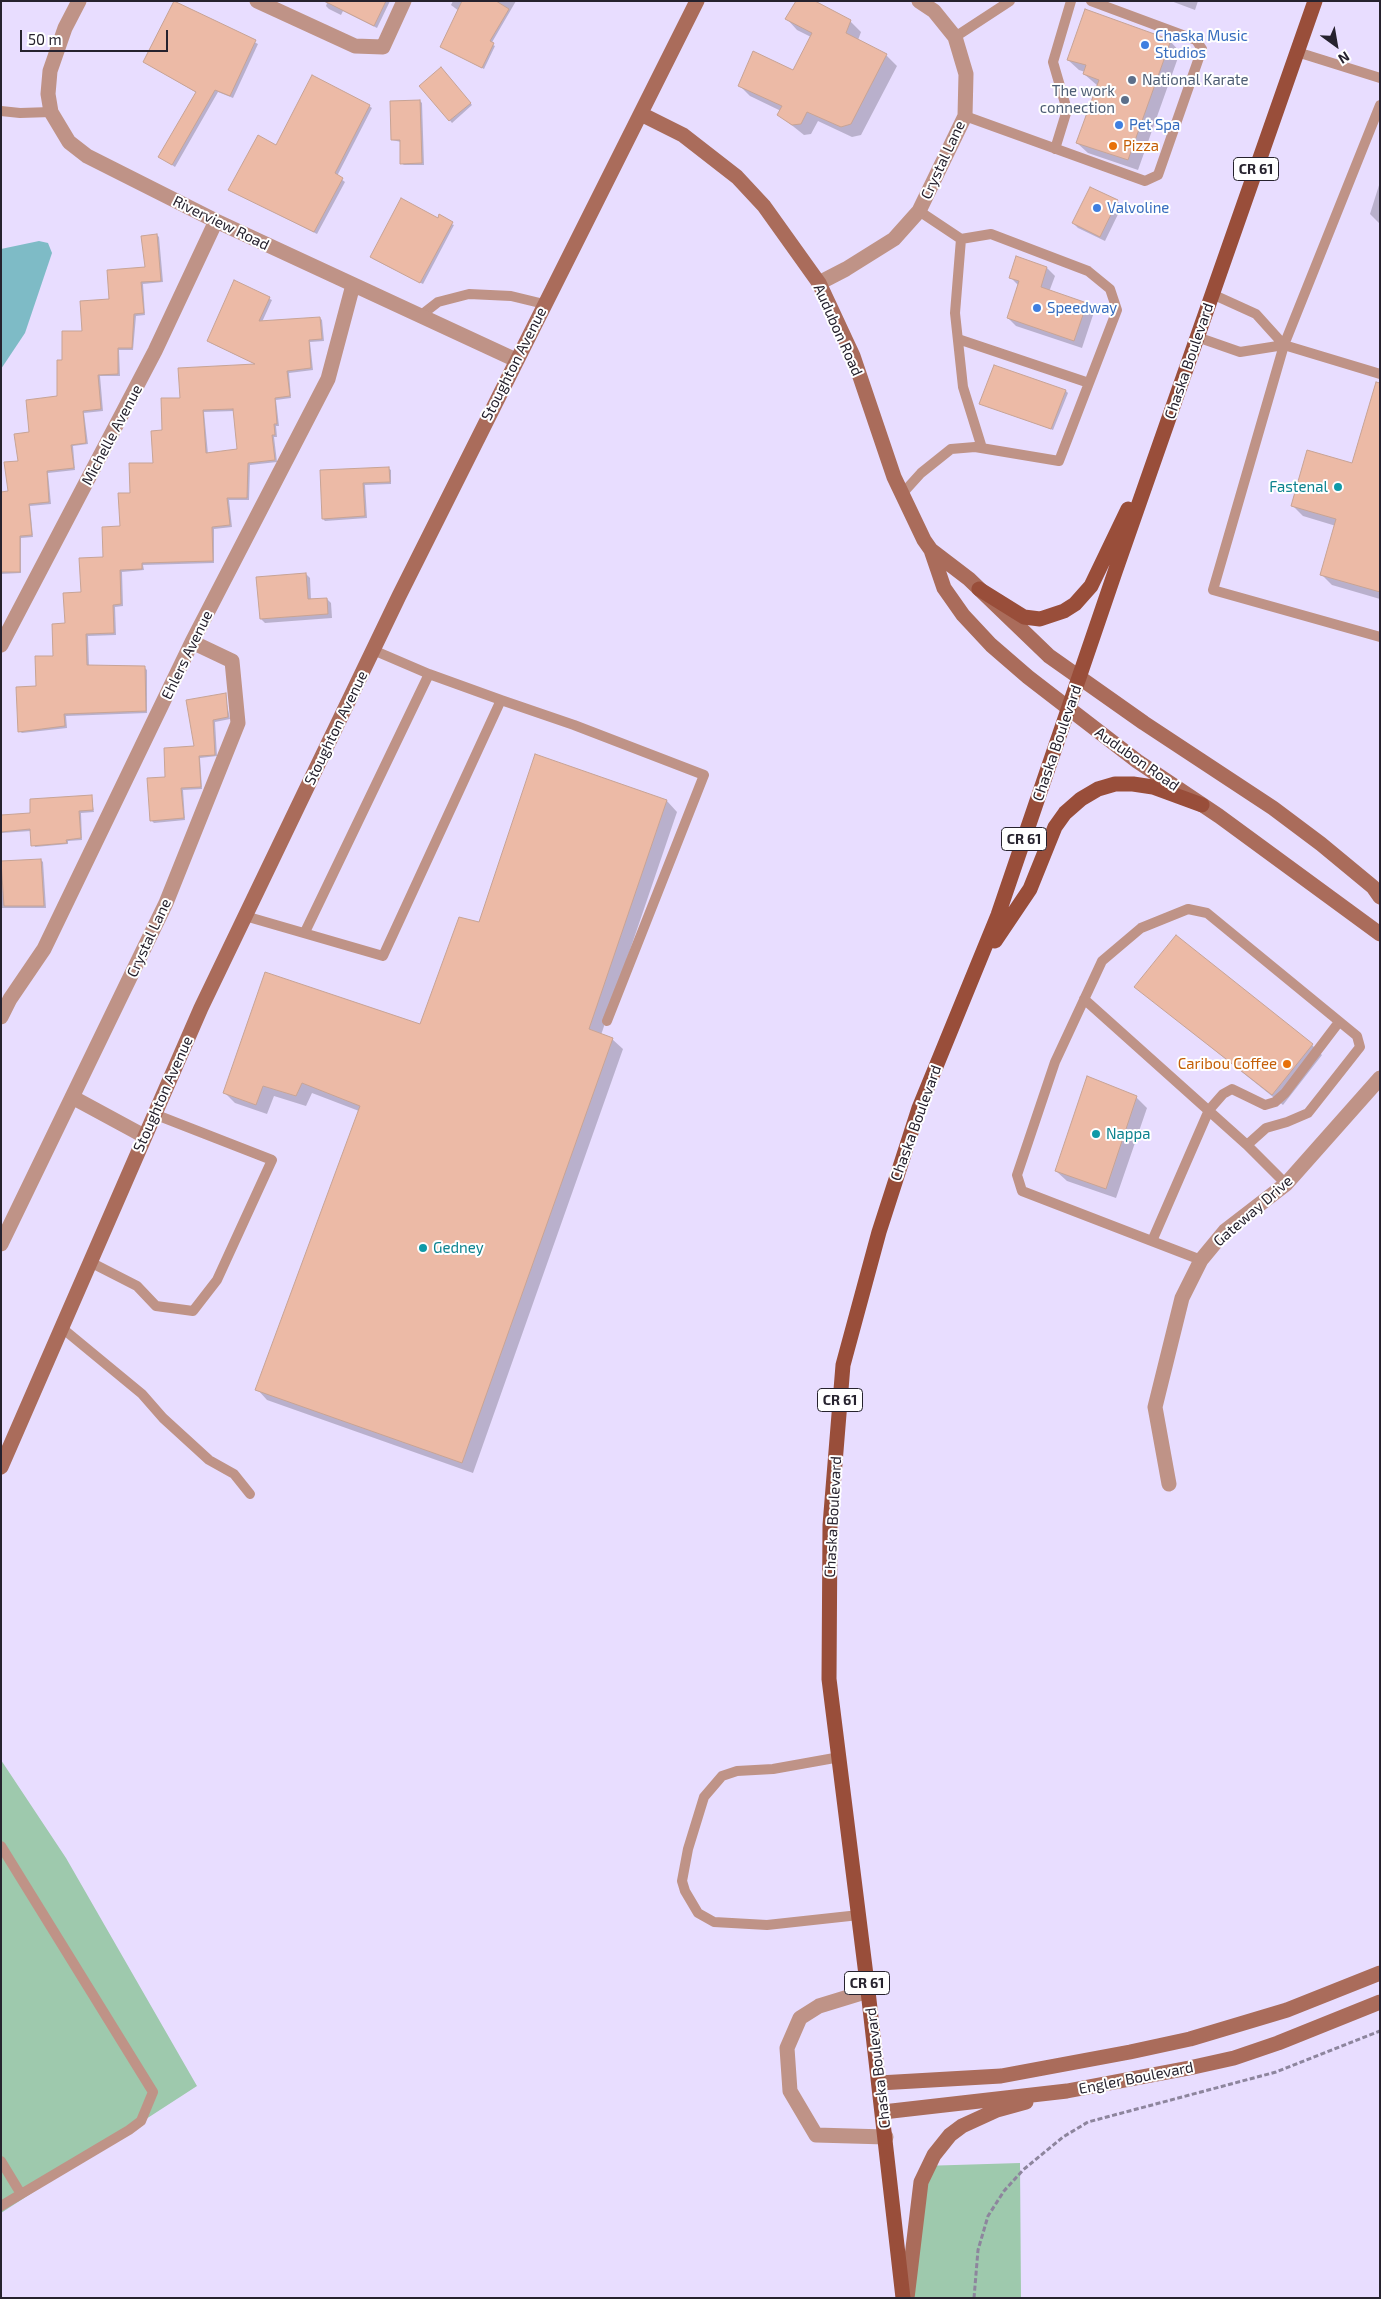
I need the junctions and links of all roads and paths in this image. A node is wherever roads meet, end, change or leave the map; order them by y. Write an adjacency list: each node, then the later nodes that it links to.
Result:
1 (79, 1): 15 (street, Riverview Road)
2 (257, 1): 3 (street)
3 (404, 1)
4 (697, 1): 16 (street, Stoughton Avenue)
5 (919, 1): 10 (street, Crystal Lane)
6 (1010, 1): 10 (lane)
7 (1071, 1): 18 (lane)
8 (1091, 1): 18 (lane)
9 (1315, 1): 11 (main road, Chaska Boulevard / CR 61)
10 (955, 37): 17 (street, Crystal Lane)
11 (1297, 52): 12 (lane); 24 (main road, Chaska Boulevard / CR 61)
12 (1380, 78)
13 (1380, 104): 29 (lane)
14 (1, 111): 15 (lane)
15 (51, 112): 20 (street, Riverview Road)
16 (641, 114): 22 (street, Audubon Road); 25 (street, Stoughton Avenue)
17 (965, 116): 18 (lane); 19 (street, Crystal Lane)
18 (1056, 149)
19 (919, 211): 21 (lane); 22 (street, Crystal Lane)
20 (216, 221): 23 (street, Riverview Road); 40 (street, Michelle Avenue)
21 (961, 238): 28 (lane); 32 (lane)
22 (819, 283): 35 (street, Audubon Road)
23 (353, 285): 26 (street, Riverview Road); 39 (street, Ehlers Avenue)
24 (1212, 294): 27 (main road, Chaska Boulevard / CR 61); 29 (lane)
25 (544, 304): 26 (lane); 30 (street, Stoughton Avenue)
26 (420, 316): 30 (street, Riverview Road)
27 (1197, 337): 29 (lane); 34 (main road, Chaska Boulevard / CR 61)
28 (958, 339): 32 (lane); 33 (lane)
29 (1284, 345): 31 (lane); 38 (lane)
30 (516, 360): 41 (street, Stoughton Avenue)
31 (1380, 374)
32 (1089, 383): 33 (lane)
33 (982, 448): 35 (lane)
34 (1151, 468): 37 (main road); 43 (main road, Chaska Boulevard / CR 61)
35 (902, 494): 36 (street, Audubon Road)
36 (931, 550): 37 (street, Audubon Road); 45 (street, Audubon Road)
37 (979, 589): 43 (street, Audubon Road)
38 (1380, 637)
39 (192, 642): 52 (street, Ehlers Avenue); 58 (street, Crystal Lane)
40 (1, 645)
41 (373, 650): 42 (lane); 48 (street, Stoughton Avenue)
42 (429, 674): 44 (lane); 49 (lane)
43 (1079, 678): 45 (main road, Chaska Boulevard / CR 61); 47 (street, Audubon Road)
44 (501, 700): 49 (lane); 55 (lane)
45 (1069, 709): 46 (street, Audubon Road); 51 (main road, Chaska Boulevard / CR 61)
46 (1202, 805): 50 (street, Audubon Road); 51 (main road)
47 (1380, 897)
48 (245, 916): 49 (lane); 60 (street, Stoughton Avenue)
49 (305, 932)
50 (1380, 934)
51 (977, 967): 72 (main road, Chaska Boulevard / CR 61)
52 (6, 997): 54 (street, Ehlers Avenue)
53 (1084, 999): 56 (lane); 59 (lane); 64 (lane)
54 (1, 1017)
55 (607, 1021)
56 (1340, 1022): 59 (lane); 62 (lane)
57 (1380, 1078): 63 (street, Gateway Drive)
58 (72, 1097): 61 (street); 65 (street, Crystal Lane)
59 (1209, 1110): 62 (lane); 64 (lane)
60 (154, 1114): 61 (street, Stoughton Avenue); 67 (lane)
61 (144, 1136): 67 (street, Stoughton Avenue)
62 (1247, 1145): 63 (lane)
63 (1286, 1184): 66 (street, Gateway Drive)
64 (1152, 1241): 66 (lane)
65 (1, 1244)
66 (1201, 1260): 70 (street, Gateway Drive)
67 (90, 1262): 68 (street, Stoughton Avenue)
68 (62, 1328): 69 (street, Stoughton Avenue); 71 (lane)
69 (1, 1467)
70 (1169, 1484)
71 (250, 1494)
72 (840, 1757): 74 (main road, Chaska Boulevard / CR 61); 74 (lane)
73 (1, 1846): 84 (lane)
74 (859, 1915): 76 (main road, Chaska Boulevard / CR 61)
75 (1380, 1973): 79 (street)
76 (868, 1991): 79 (main road, Chaska Boulevard / CR 61); 82 (street)
77 (1380, 2002): 80 (street, Engler Boulevard)
78 (1380, 2031): 87 (path)
79 (879, 2083): 81 (main road, Chaska Boulevard / CR 61)
80 (1067, 2091): 81 (street, Engler Boulevard); 86 (street)
81 (883, 2112): 82 (main road, Chaska Boulevard / CR 61)
82 (886, 2137): 86 (main road, Chaska Boulevard / CR 61)
83 (1, 2161): 84 (lane)
84 (21, 2194): 85 (lane)
85 (1, 2206)
86 (905, 2298)
87 (974, 2298)

